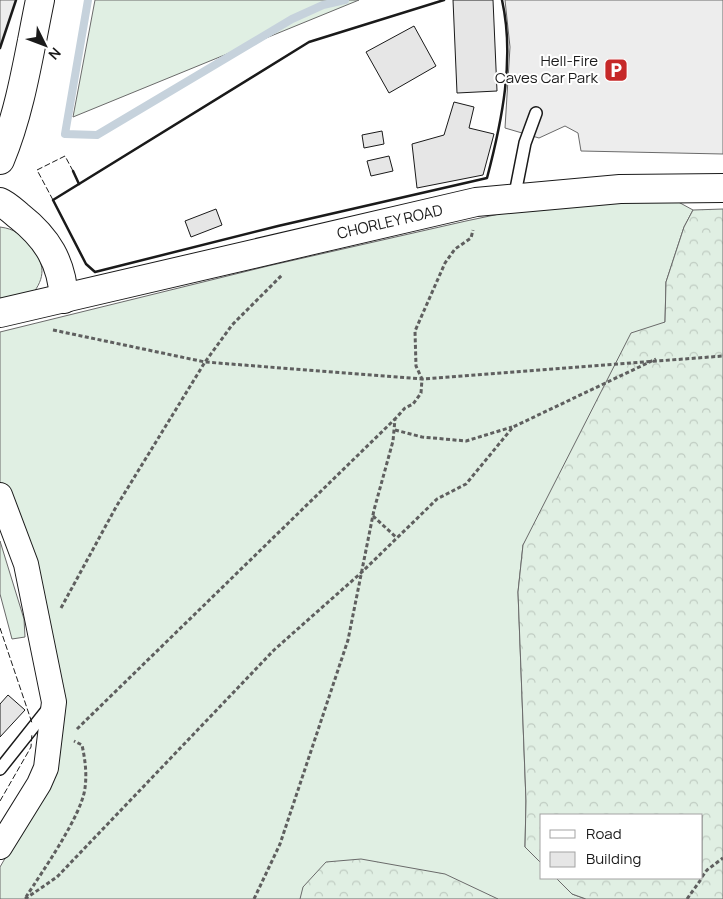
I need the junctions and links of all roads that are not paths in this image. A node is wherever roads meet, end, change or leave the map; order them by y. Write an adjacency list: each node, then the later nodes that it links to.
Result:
1 (40, 0): 3 (street)
2 (536, 113): 5 (lane)
3 (0, 160)
4 (723, 188): 5 (street, CHORLEY ROAD)
5 (514, 200): 7 (street, CHORLEY ROAD)
6 (0, 202): 7 (street)
7 (64, 299): 8 (street, CHORLEY ROAD)
8 (0, 313)
9 (0, 495): 10 (street)
10 (54, 702): 11 (lane); 12 (street)
11 (0, 770)
12 (0, 847)

